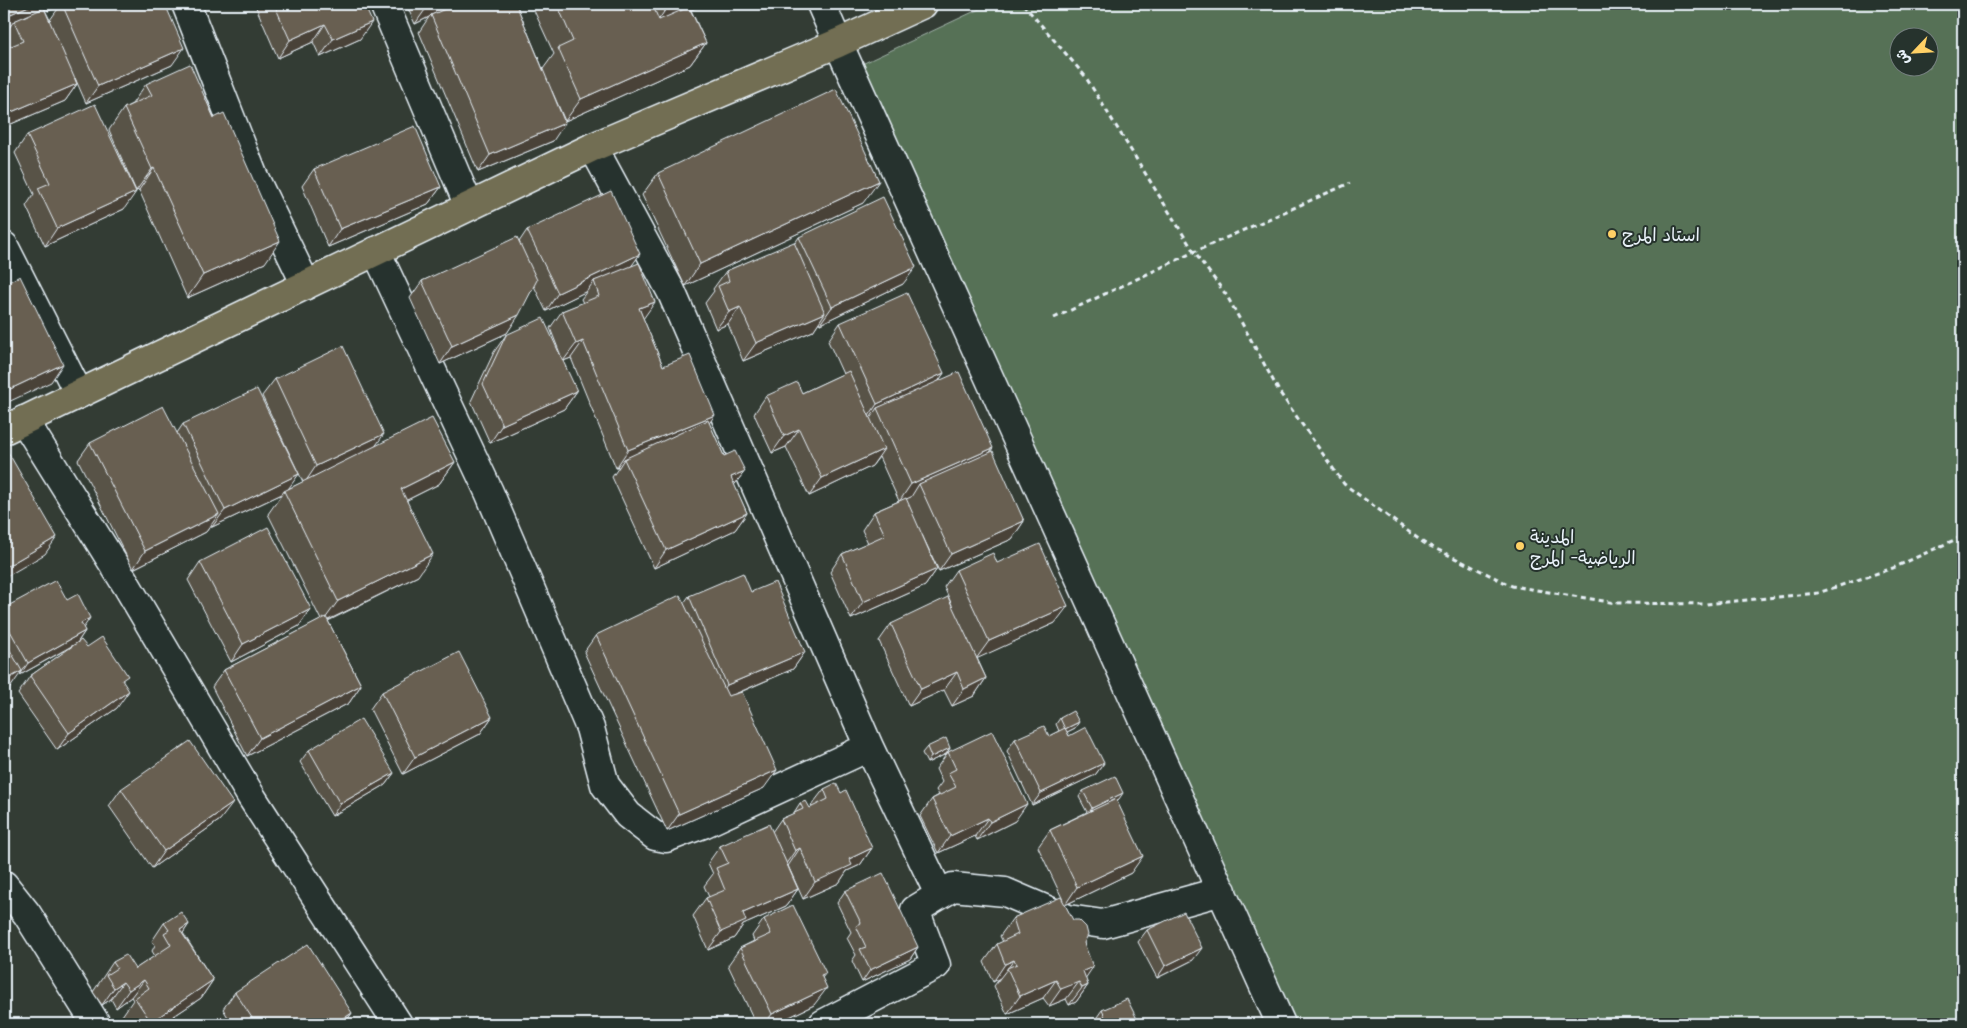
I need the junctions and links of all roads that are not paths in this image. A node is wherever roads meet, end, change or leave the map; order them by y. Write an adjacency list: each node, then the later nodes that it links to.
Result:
1 (186, 4): 10 (street)
2 (384, 4): 7 (street)
3 (821, 4): 5 (street)
4 (923, 4): 5 (main road)
5 (838, 43): 6 (main road); 15 (street)
6 (593, 147): 7 (main road); 13 (street)
7 (469, 206): 9 (main road)
8 (4, 246): 11 (street)
9 (376, 251): 10 (main road); 13 (street)
10 (306, 285): 11 (main road)
11 (79, 394): 12 (main road)
12 (14, 425): 19 (street)
13 (869, 747): 16 (street)
14 (4, 884): 17 (street)
15 (1222, 891): 16 (street); 21 (street)
16 (939, 894): 20 (street)
17 (15, 919): 18 (street)
18 (96, 1024)
19 (398, 1024)
20 (823, 1024)
21 (1280, 1024)

